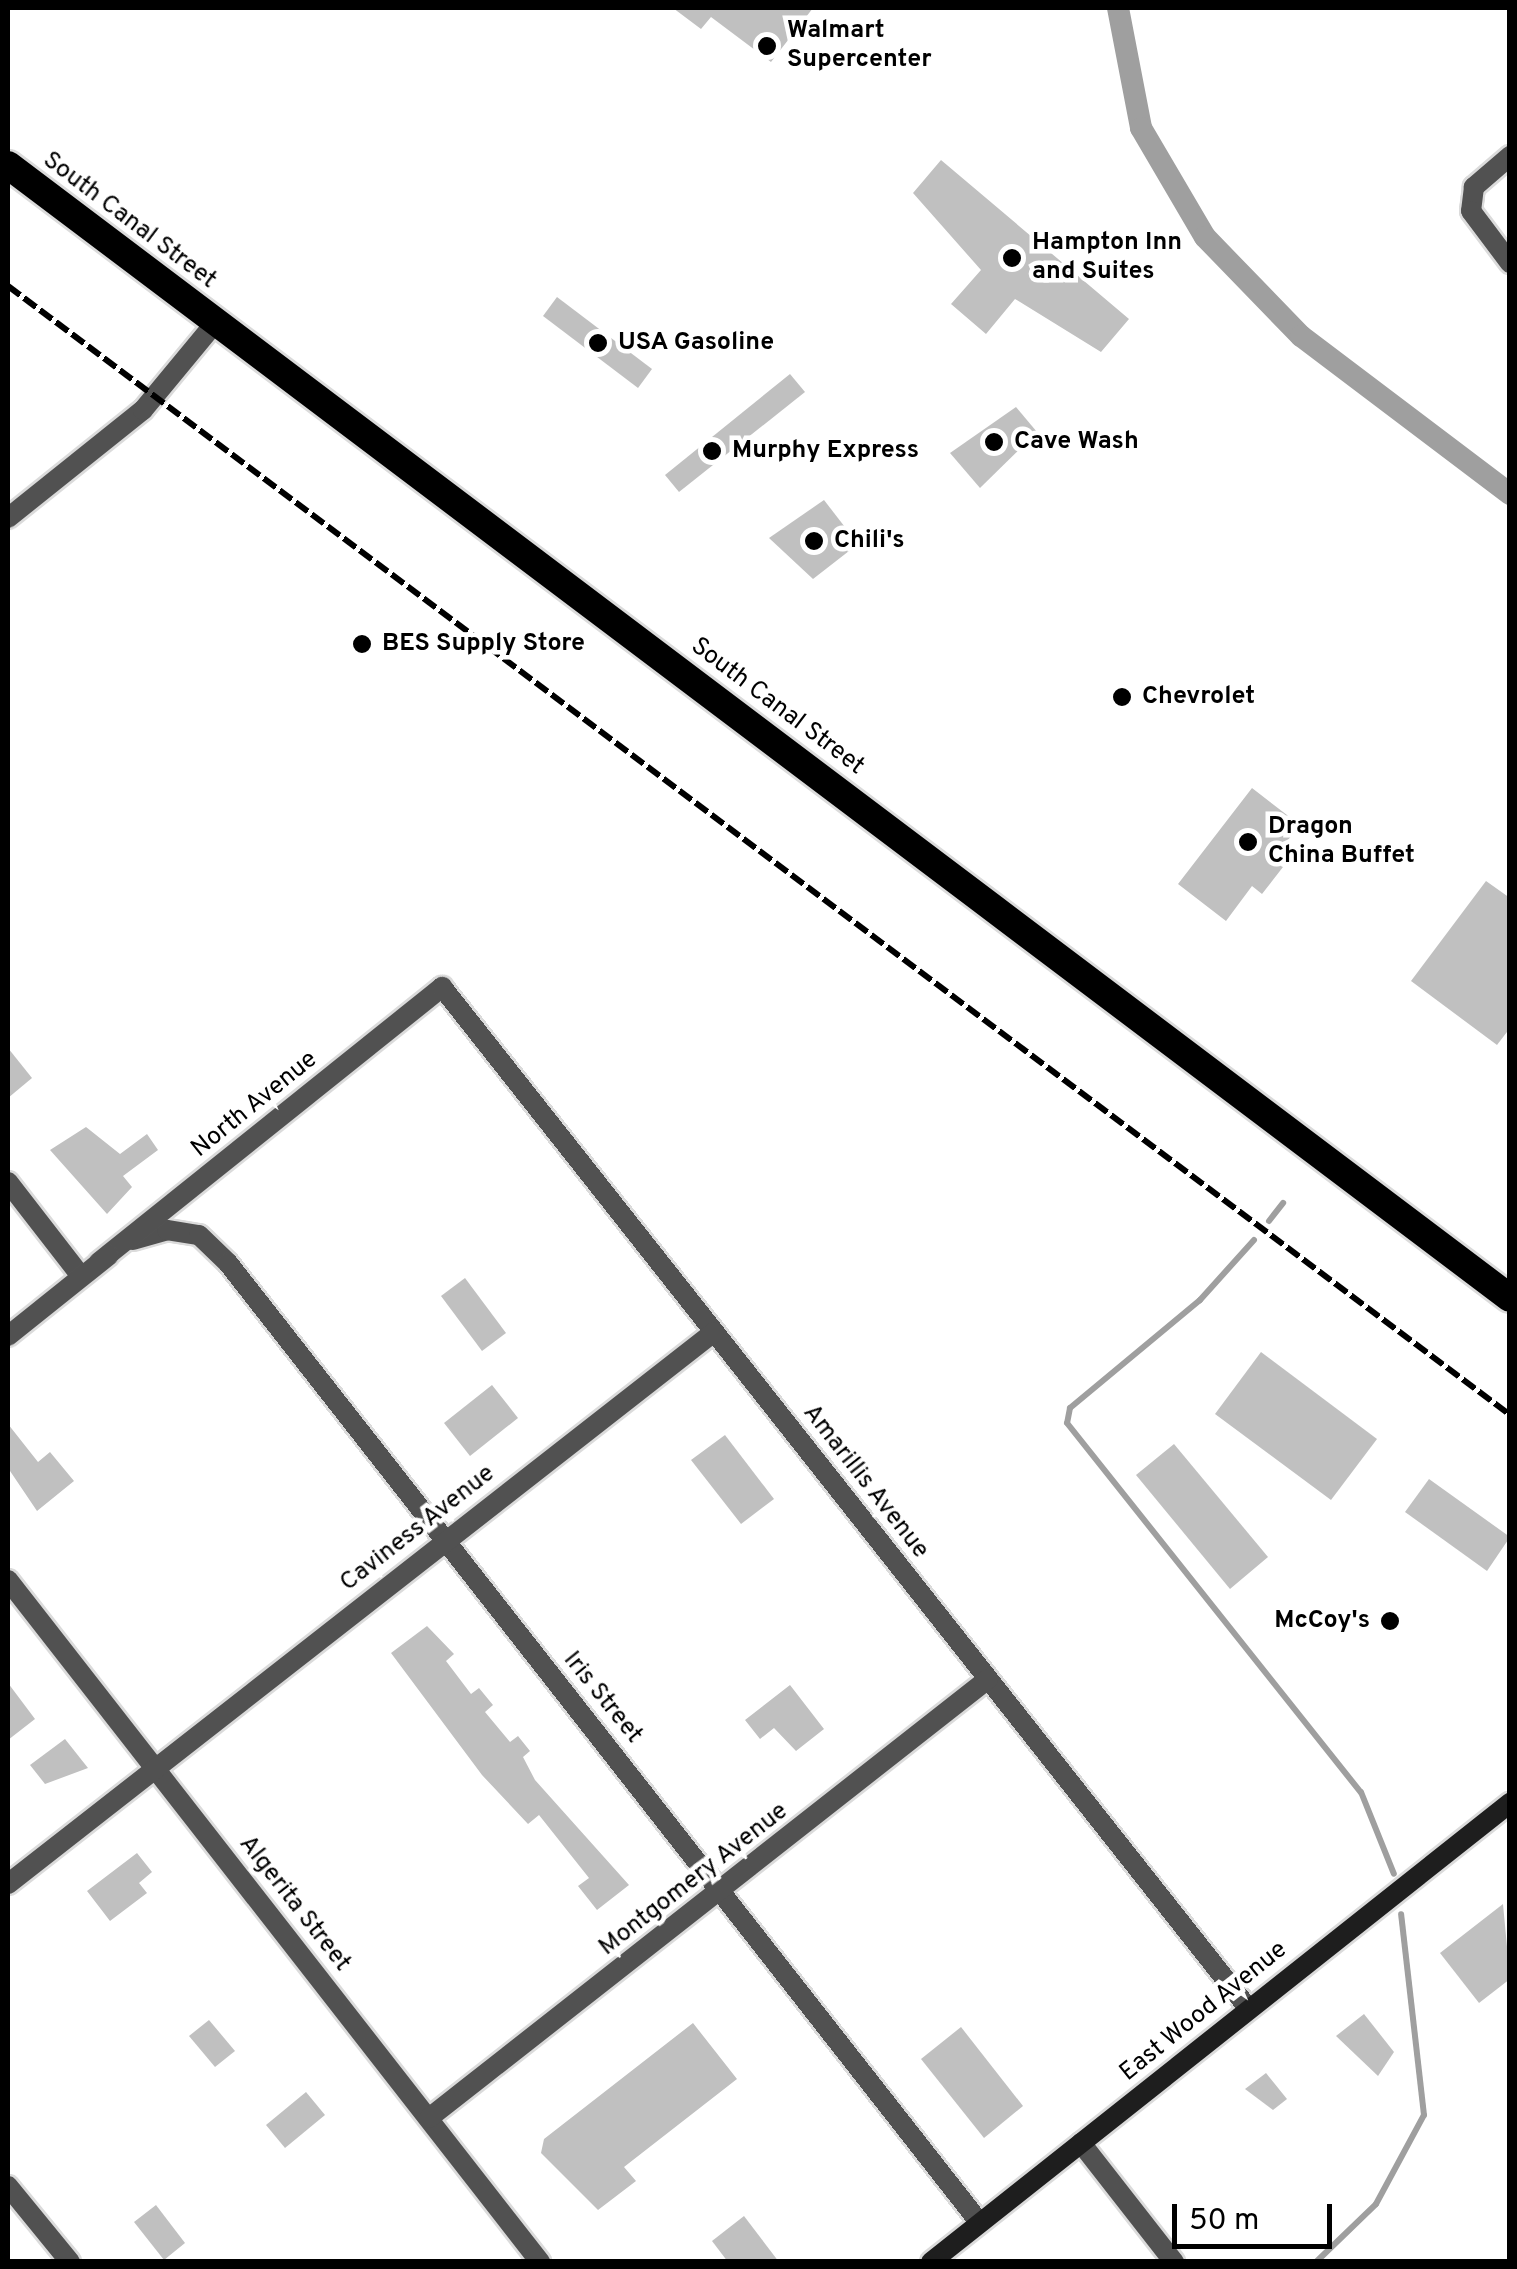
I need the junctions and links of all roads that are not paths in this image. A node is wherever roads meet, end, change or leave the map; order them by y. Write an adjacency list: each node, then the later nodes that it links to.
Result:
1 (1510, 156): 3 (street)
2 (8, 166): 4 (highway, South Canal Street)
3 (1510, 263)
4 (215, 323): 5 (street); 11 (highway, South Canal Street)
5 (8, 518)
6 (442, 987): 9 (street, North Avenue); 12 (street, Amarillis Avenue)
7 (8, 1182): 10 (street)
8 (167, 1230): 9 (street, North Avenue); 14 (street, Iris Street)
9 (99, 1262): 10 (street, North Avenue)
10 (81, 1276): 13 (street, North Avenue)
11 (1510, 1298)
12 (714, 1332): 14 (street, Caviness Avenue); 16 (street, Amarillis Avenue)
13 (8, 1336)
14 (446, 1539): 17 (street, Caviness Avenue); 20 (street, Iris Street)
15 (8, 1580): 17 (street, Algerita Street)
16 (988, 1679): 20 (street, Montgomery Avenue); 21 (street, Amarillis Avenue)
17 (154, 1766): 19 (street, Caviness Avenue); 22 (street, Algerita Street)
18 (1510, 1803): 21 (main road, East Wood Avenue)
19 (8, 1884)
20 (723, 1890): 22 (street, Montgomery Avenue); 25 (street, Iris Street)
21 (1248, 2008): 23 (main road, East Wood Avenue)
22 (428, 2118): 27 (street, Algerita Street)
23 (1081, 2143): 25 (main road, East Wood Avenue); 29 (street)
24 (8, 2186): 26 (street)
25 (980, 2224): 28 (main road, East Wood Avenue)
26 (70, 2262)
27 (540, 2262)
28 (931, 2262)
29 (1174, 2262)

